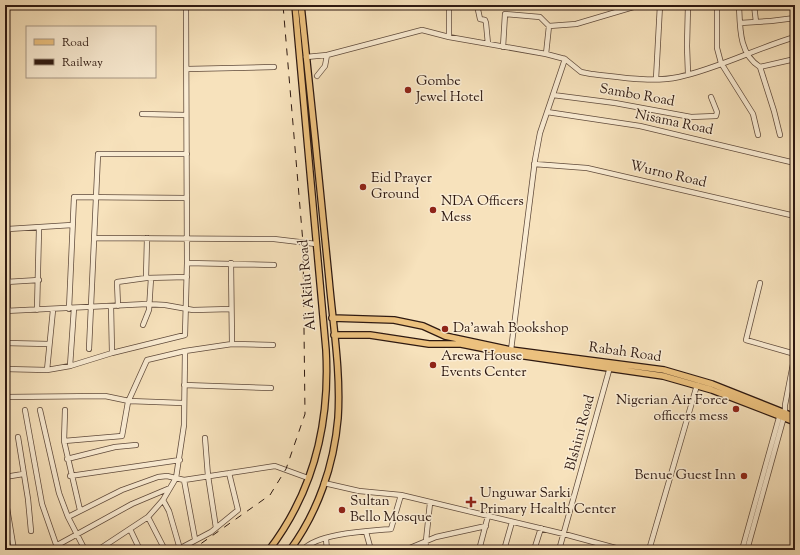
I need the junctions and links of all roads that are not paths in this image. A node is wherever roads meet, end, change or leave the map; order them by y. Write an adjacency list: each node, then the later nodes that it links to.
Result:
1 (186, 5): 30 (street)
2 (295, 5): 52 (main road, Ali Akilu Road)
3 (301, 5): 24 (main road, Ali Akilu Road)
4 (449, 5): 17 (street)
5 (477, 5): 19 (street)
6 (640, 5): 12 (street)
7 (660, 5): 33 (street)
8 (688, 5): 31 (street)
9 (717, 5): 27 (street)
10 (739, 5): 15 (street)
11 (754, 5): 14 (street)
12 (630, 6): 16 (street)
13 (795, 18): 14 (street)
14 (756, 22): 15 (street)
15 (740, 23): 22 (street)
16 (549, 26): 20 (street); 21 (street)
17 (449, 37): 19 (street); 23 (street)
18 (795, 37): 22 (street)
19 (488, 44): 20 (street)
20 (503, 47): 21 (street)
21 (546, 54): 26 (street)
22 (746, 54): 27 (street); 29 (street)
23 (327, 55): 24 (street); 32 (street)
24 (306, 57): 71 (main road, Ali Akilu Road)
25 (795, 59): 29 (street)
26 (565, 60): 33 (street); 34 (street)
27 (721, 63): 31 (street); 39 (street)
28 (274, 67): 30 (street)
29 (760, 67): 40 (street)
30 (187, 69): 38 (street)
31 (688, 74): 33 (street)
32 (317, 76)
33 (656, 79)
34 (553, 95): 35 (street, Sambo Road); 36 (street)
35 (711, 97)
36 (547, 112): 42 (street, Nisama Road); 43 (street)
37 (142, 114): 38 (street)
38 (186, 115): 41 (street)
39 (758, 135)
40 (780, 135)
41 (187, 154): 44 (street); 45 (street)
42 (795, 163)
43 (534, 164): 46 (street, Wurno Road); 79 (street)
44 (96, 197): 45 (street); 47 (street); 49 (street)
45 (186, 198): 51 (street)
46 (795, 216)
47 (72, 225): 48 (street); 65 (street)
48 (39, 229): 58 (street); 59 (street)
49 (94, 238): 50 (street); 64 (street)
50 (147, 238): 51 (street); 57 (street)
51 (187, 239): 52 (street); 53 (street)
52 (316, 244): 109 (main road, Ali Akilu Road)
53 (187, 263): 54 (street); 56 (street)
54 (231, 263): 55 (street); 69 (street)
55 (274, 265)
56 (187, 277): 57 (street); 66 (street)
57 (148, 278): 61 (street); 63 (street)
58 (39, 280): 59 (street); 67 (street)
59 (6, 282): 70 (street)
60 (760, 283): 82 (street)
61 (149, 304): 63 (street); 66 (street); 72 (street)
62 (111, 306): 63 (street); 64 (street); 81 (street)
63 (118, 306)
64 (90, 308): 65 (street); 78 (street)
65 (72, 309): 68 (street); 83 (street)
66 (185, 309): 69 (street); 81 (street)
67 (37, 310): 68 (street); 70 (street)
68 (53, 310): 75 (street)
69 (231, 310): 76 (street)
70 (7, 311)
71 (332, 318): 73 (main road, Ali Akilu Road); 79 (main road, Rabah Road)
72 (143, 326)
73 (334, 335): 84 (main road, Rabah Road); 111 (main road, Ali Akilu Road)
74 (5, 343): 75 (street)
75 (49, 344): 86 (street)
76 (232, 344): 77 (street); 80 (street)
77 (273, 345)
78 (89, 349)
79 (512, 350): 96 (main road, Rabah Road)
80 (185, 351): 87 (street); 91 (street)
81 (112, 353): 83 (street)
82 (795, 354): 96 (street)
83 (70, 366): 86 (street)
84 (610, 368): 88 (main road, Rabah Road); 128 (street, BIshini Road)
85 (5, 369): 86 (street)
86 (47, 370)
87 (184, 385): 89 (street); 92 (street)
88 (697, 385): 96 (main road, Rabah Road); 153 (street)
89 (270, 388)
90 (5, 397): 91 (street)
91 (129, 401): 92 (street); 99 (street)
92 (183, 403): 102 (street)
93 (25, 410): 133 (street)
94 (40, 410): 118 (street)
95 (65, 410): 99 (street)
96 (784, 418): 154 (street); 155 (street)
97 (18, 437): 104 (street)
98 (205, 438): 106 (street)
99 (64, 441): 101 (street)
100 (136, 445): 101 (street)
101 (67, 459): 105 (street)
102 (180, 460): 105 (street); 108 (street)
103 (229, 473): 106 (street); 109 (street); 123 (street)
104 (24, 474): 107 (street); 126 (street)
105 (70, 476): 117 (street)
106 (208, 476): 110 (street); 123 (street)
107 (5, 477)
108 (176, 478): 110 (street); 112 (street); 117 (street)
109 (308, 478): 141 (main road, Ali Akilu Road)
110 (184, 480): 130 (street)
111 (324, 483): 113 (street); 142 (main road, Ali Akilu Road)
112 (170, 488): 115 (street); 129 (street)
113 (400, 495): 116 (street); 127 (street)
114 (5, 496): 136 (street)
115 (163, 500): 119 (street); 135 (street)
116 (430, 503): 120 (street); 132 (street)
117 (80, 510): 118 (street)
118 (68, 516): 129 (street)
119 (148, 516): 125 (street); 140 (street)
120 (488, 516): 121 (street); 122 (street)
121 (512, 522): 124 (street); 149 (street)
122 (486, 526): 132 (street); 148 (street)
123 (216, 528): 130 (street)
124 (541, 528): 128 (street); 150 (street)
125 (130, 529): 138 (street); 139 (street)
126 (31, 531)
127 (366, 532): 131 (street); 145 (street)
128 (564, 534): 134 (street); 151 (street, BIshini Road)
129 (78, 535): 133 (street); 137 (street)
130 (195, 539): 135 (street)
131 (326, 539): 143 (street); 144 (street)
132 (424, 541): 146 (street); 147 (street)
133 (56, 548)
134 (603, 548): 152 (street)
135 (179, 549)
136 (14, 550)
137 (85, 550)
138 (98, 550)
139 (140, 550)
140 (165, 550)
141 (269, 550)
142 (290, 550)
143 (303, 550)
144 (327, 550)
145 (371, 550)
146 (405, 550)
147 (424, 550)
148 (478, 550)
149 (504, 550)
150 (534, 550)
151 (559, 550)
152 (624, 550)
153 (649, 550)
154 (742, 550)
155 (747, 550)

